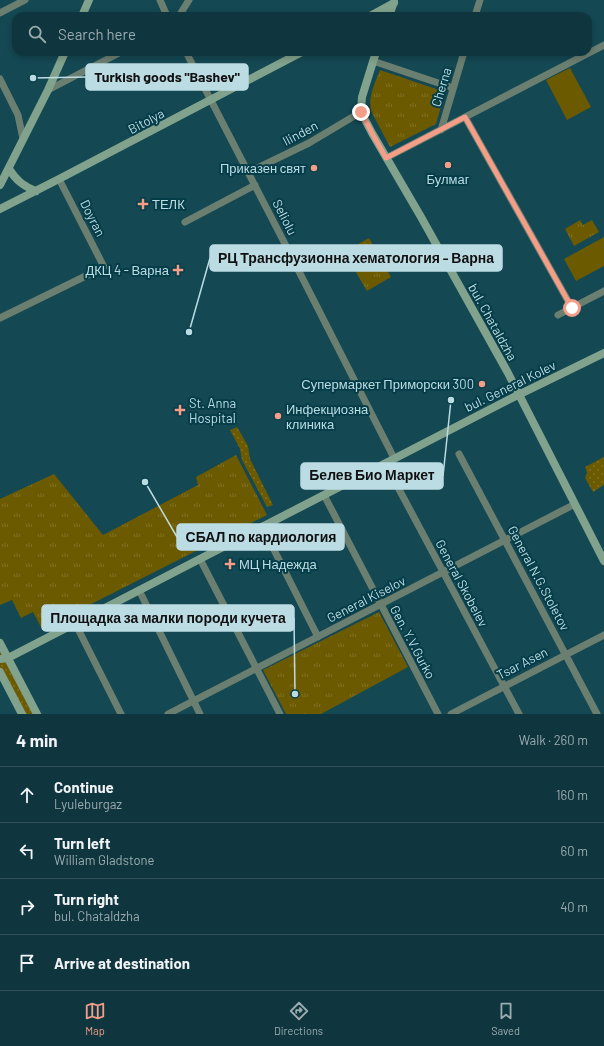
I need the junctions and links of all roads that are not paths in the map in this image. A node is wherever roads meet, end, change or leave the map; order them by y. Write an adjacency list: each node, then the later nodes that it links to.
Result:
1 (25, 0): 13 (street)
2 (89, 0): 7 (street)
3 (160, 0): 8 (street)
4 (189, 0): 9 (street)
5 (480, 0): 12 (street)
6 (394, 2): 10 (street); 11 (street)
7 (84, 12)
8 (165, 12)
9 (182, 12)
10 (376, 12)
11 (390, 12)
12 (476, 12)
13 (0, 13)
14 (604, 45): 15 (street)
15 (592, 51)
16 (63, 56): 26 (street)
17 (114, 56): 26 (street)
18 (188, 56): 27 (street, Seliolu)
19 (294, 56): 27 (street, Bitolya)
20 (375, 56): 23 (street)
21 (463, 56): 25 (street, Cherna)
22 (583, 56): 29 (street)
23 (373, 61): 25 (street); 28 (street)
24 (0, 78): 31 (street)
25 (453, 88): 30 (street, Cherna)
26 (48, 90): 31 (street)
27 (211, 100): 34 (street, Seliolu); 35 (street, Bitolya)
28 (361, 112): 32 (street, bul. Chataldzha); 34 (street, Ilinden)
29 (465, 117): 30 (street); 42 (street)
30 (441, 130): 32 (street)
31 (23, 139): 33 (street)
32 (386, 158): 46 (street, bul. Chataldzha)
33 (8, 169): 36 (street); 38 (street)
34 (249, 172): 37 (street, Seliolu)
35 (59, 180): 38 (street, Bitolya); 44 (street, Doyran)
36 (0, 185)
37 (255, 185): 40 (street); 48 (street, Seliolu)
38 (36, 191): 39 (street, Bitolya)
39 (0, 209)
40 (185, 222)
41 (604, 291): 42 (street)
42 (572, 308): 43 (street)
43 (558, 315)
44 (0, 318)
45 (604, 353): 46 (street, bul. General Kolev)
46 (518, 394): 48 (street, bul. General Kolev); 51 (street, bul. Chataldzha)
47 (458, 454): 53 (street, General N.G.Stoletov)
48 (394, 458): 49 (street, bul. General Kolev)
49 (385, 463): 50 (street, bul. General Kolev); 56 (street, General Skobelev)
50 (324, 494): 52 (street, bul. General Kolev); 58 (street, Gen. Y.V.Gurko)
51 (575, 504): 53 (street, General Kiselov); 55 (street, bul. Chataldzha)
52 (262, 526): 54 (street, bul. General Kolev); 61 (street)
53 (506, 541): 56 (street, General Kiselov); 63 (street, General N.G.Stoletov)
54 (200, 559): 57 (street, bul. General Kolev); 65 (street)
55 (604, 561)
56 (443, 573): 58 (street, General Kiselov); 67 (street, General Skobelev)
57 (139, 590): 59 (street, bul. General Kolev); 68 (street)
58 (380, 605): 61 (street, General Kiselov); 75 (street, Gen. Y.V.Gurko)
59 (75, 623): 64 (street, bul. General Kolev); 71 (street)
60 (604, 635): 63 (street, Tsar Asen)
61 (318, 637): 65 (street, General Kiselov)
62 (0, 643): 64 (street)
63 (566, 654): 67 (street, Tsar Asen); 78 (street, General N.G.Stoletov)
64 (4, 658): 70 (street)
65 (257, 668): 68 (street, General Kiselov); 74 (street)
66 (0, 672): 69 (street)
67 (504, 686): 76 (street, Tsar Asen); 77 (street, General Skobelev)
68 (193, 701): 72 (street, General Kiselov); 73 (street)
69 (22, 714)
70 (37, 714)
71 (121, 714)
72 (168, 714)
73 (200, 714)
74 (280, 714)
75 (438, 714)
76 (451, 714)
77 (519, 714)
78 (597, 714)

